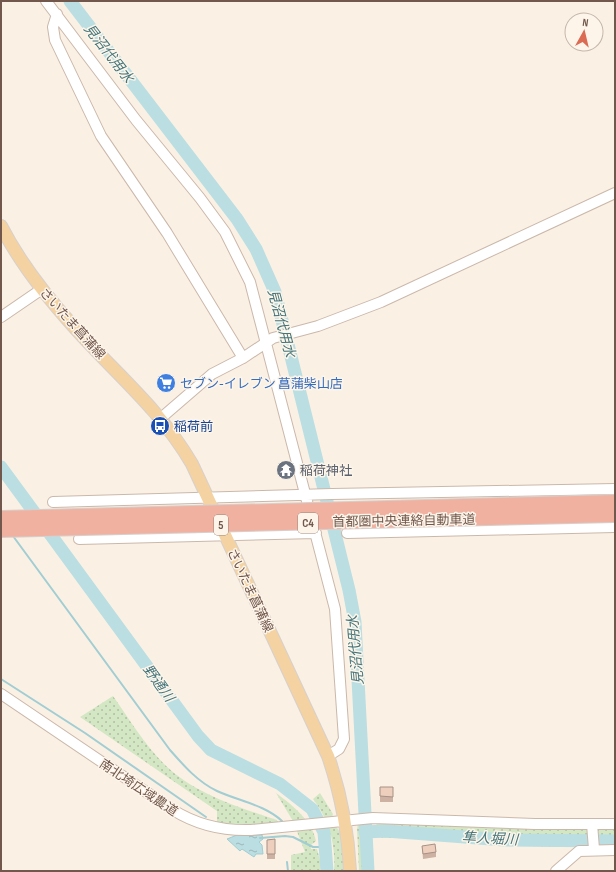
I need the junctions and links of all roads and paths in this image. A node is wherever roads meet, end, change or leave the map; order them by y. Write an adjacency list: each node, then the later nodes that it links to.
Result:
1 (46, 1): 2 (street)
2 (57, 14): 7 (street); 8 (street)
3 (615, 193): 7 (street)
4 (1, 226): 5 (main road, さいたま菖蒲線 / 5)
5 (42, 289): 6 (street); 9 (main road, さいたま菖蒲線 / 5)
6 (1, 316)
7 (270, 340): 8 (street); 13 (street)
8 (243, 358): 9 (street)
9 (161, 418): 14 (main road, さいたま菖蒲線 / 5)
10 (615, 489): 11 (street)
11 (568, 490): 12 (street); 20 (street)
12 (488, 491): 13 (street); 21 (street)
13 (306, 495): 14 (street); 23 (street)
14 (208, 498): 15 (street); 25 (main road, さいたま菖蒲線 / 5)
15 (53, 502)
16 (615, 502): 18 (highway, 首都圏中央連絡自動車道 / C4, bridge)
17 (615, 515): 22 (highway, 首都圏中央連絡自動車道 / C4, bridge)
18 (1, 518)
19 (615, 526): 20 (street)
20 (585, 527): 21 (street)
21 (488, 529): 24 (street)
22 (1, 530)
23 (316, 533): 25 (street); 28 (street)
24 (347, 533)
25 (225, 535): 26 (street); 28 (main road, さいたま菖蒲線 / 5)
26 (79, 539)
27 (1, 694): 29 (street, 南北埼広域農道)
28 (328, 756): 29 (main road, さいたま菖蒲線 / 5)
29 (341, 820): 31 (street); 34 (main road, さいたま菖蒲線 / 5)
30 (615, 824): 31 (street)
31 (592, 825): 32 (street)
32 (594, 848): 33 (street); 35 (street)
33 (615, 850)
34 (350, 871)
35 (556, 871)

